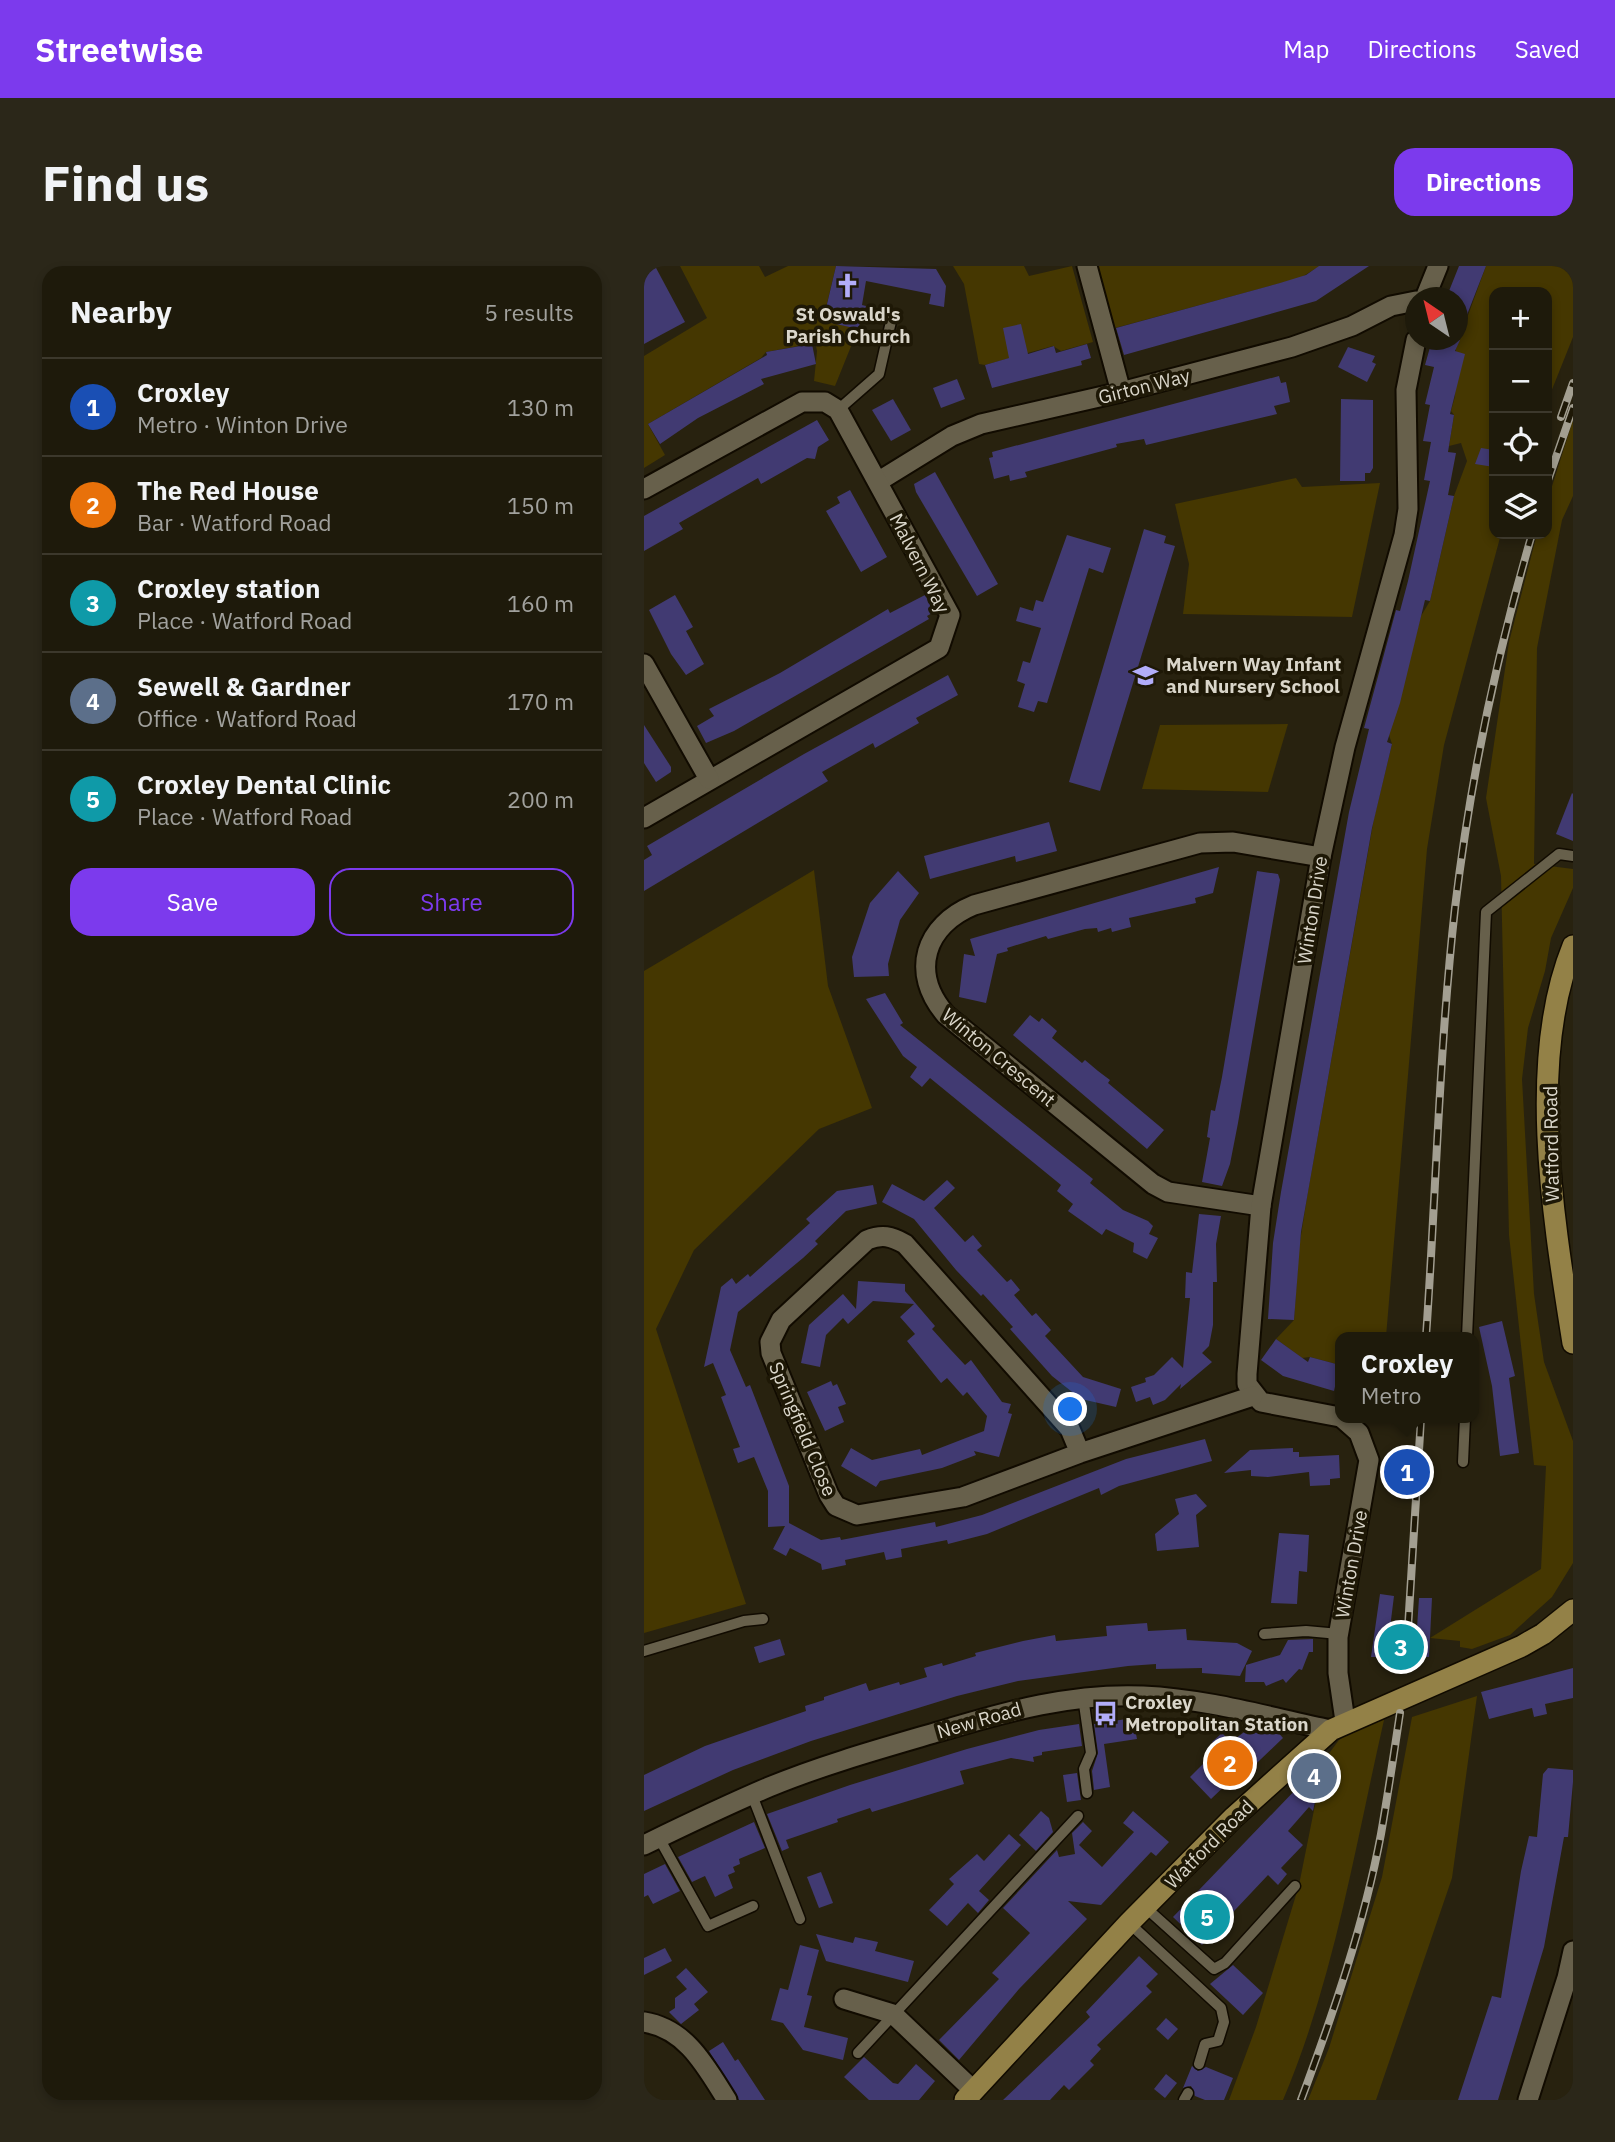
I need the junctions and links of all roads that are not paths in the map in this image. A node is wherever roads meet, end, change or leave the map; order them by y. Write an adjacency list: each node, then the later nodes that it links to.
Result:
1 (1087, 266): 7 (street)
2 (1438, 266): 3 (street)
3 (1429, 287)
4 (1405, 303): 7 (street, Girton Way)
5 (892, 317): 8 (lane)
6 (1414, 350): 15 (street, Winton Drive)
7 (1121, 392): 9 (street, Girton Way)
8 (838, 410): 9 (street, Malvern Way); 10 (street)
9 (878, 481): 12 (street, Malvern Way)
10 (644, 489)
11 (644, 664): 12 (street)
12 (709, 779): 13 (street, Malvern Way)
13 (644, 818)
14 (1573, 856): 18 (lane)
15 (1321, 858): 17 (street, Winton Drive); 17 (street, Winton Crescent)
16 (1573, 946): 19 (main road, Watford Road)
17 (1261, 1206): 20 (street, Winton Drive)
18 (1467, 1332)
19 (1573, 1343)
20 (1253, 1396): 21 (street, Winton Drive); 24 (street, Springfield Close)
21 (1335, 1416)
22 (1348, 1423): 29 (street, Winton Drive)
23 (1465, 1423): 25 (lane)
24 (1080, 1453): 24 (street, Springfield Close)
25 (1463, 1462)
26 (1573, 1610): 32 (main road, Watford Road)
27 (763, 1619): 30 (lane)
28 (1264, 1634): 29 (lane)
29 (1339, 1634): 32 (street, Winton Drive)
30 (644, 1651)
31 (1083, 1697): 32 (street, New Road); 33 (lane); 34 (street, New Road)
32 (1338, 1726): 39 (main road, Watford Road)
33 (1087, 1793)
34 (752, 1795): 36 (street, New Road); 40 (lane)
35 (1078, 1816): 44 (lane)
36 (652, 1841): 38 (lane)
37 (1296, 1886): 39 (lane)
38 (753, 1906)
39 (1145, 1907): 41 (main road, Watford Road)
40 (800, 1919)
41 (1129, 1923): 47 (lane); 48 (main road, Watford Road)
42 (1573, 1951): 50 (street)
43 (844, 1999): 44 (street)
44 (893, 2014): 46 (lane); 48 (street)
45 (644, 2022): 49 (street)
46 (858, 2053)
47 (1199, 2064)
48 (969, 2095)
49 (727, 2100)
50 (1528, 2100)

